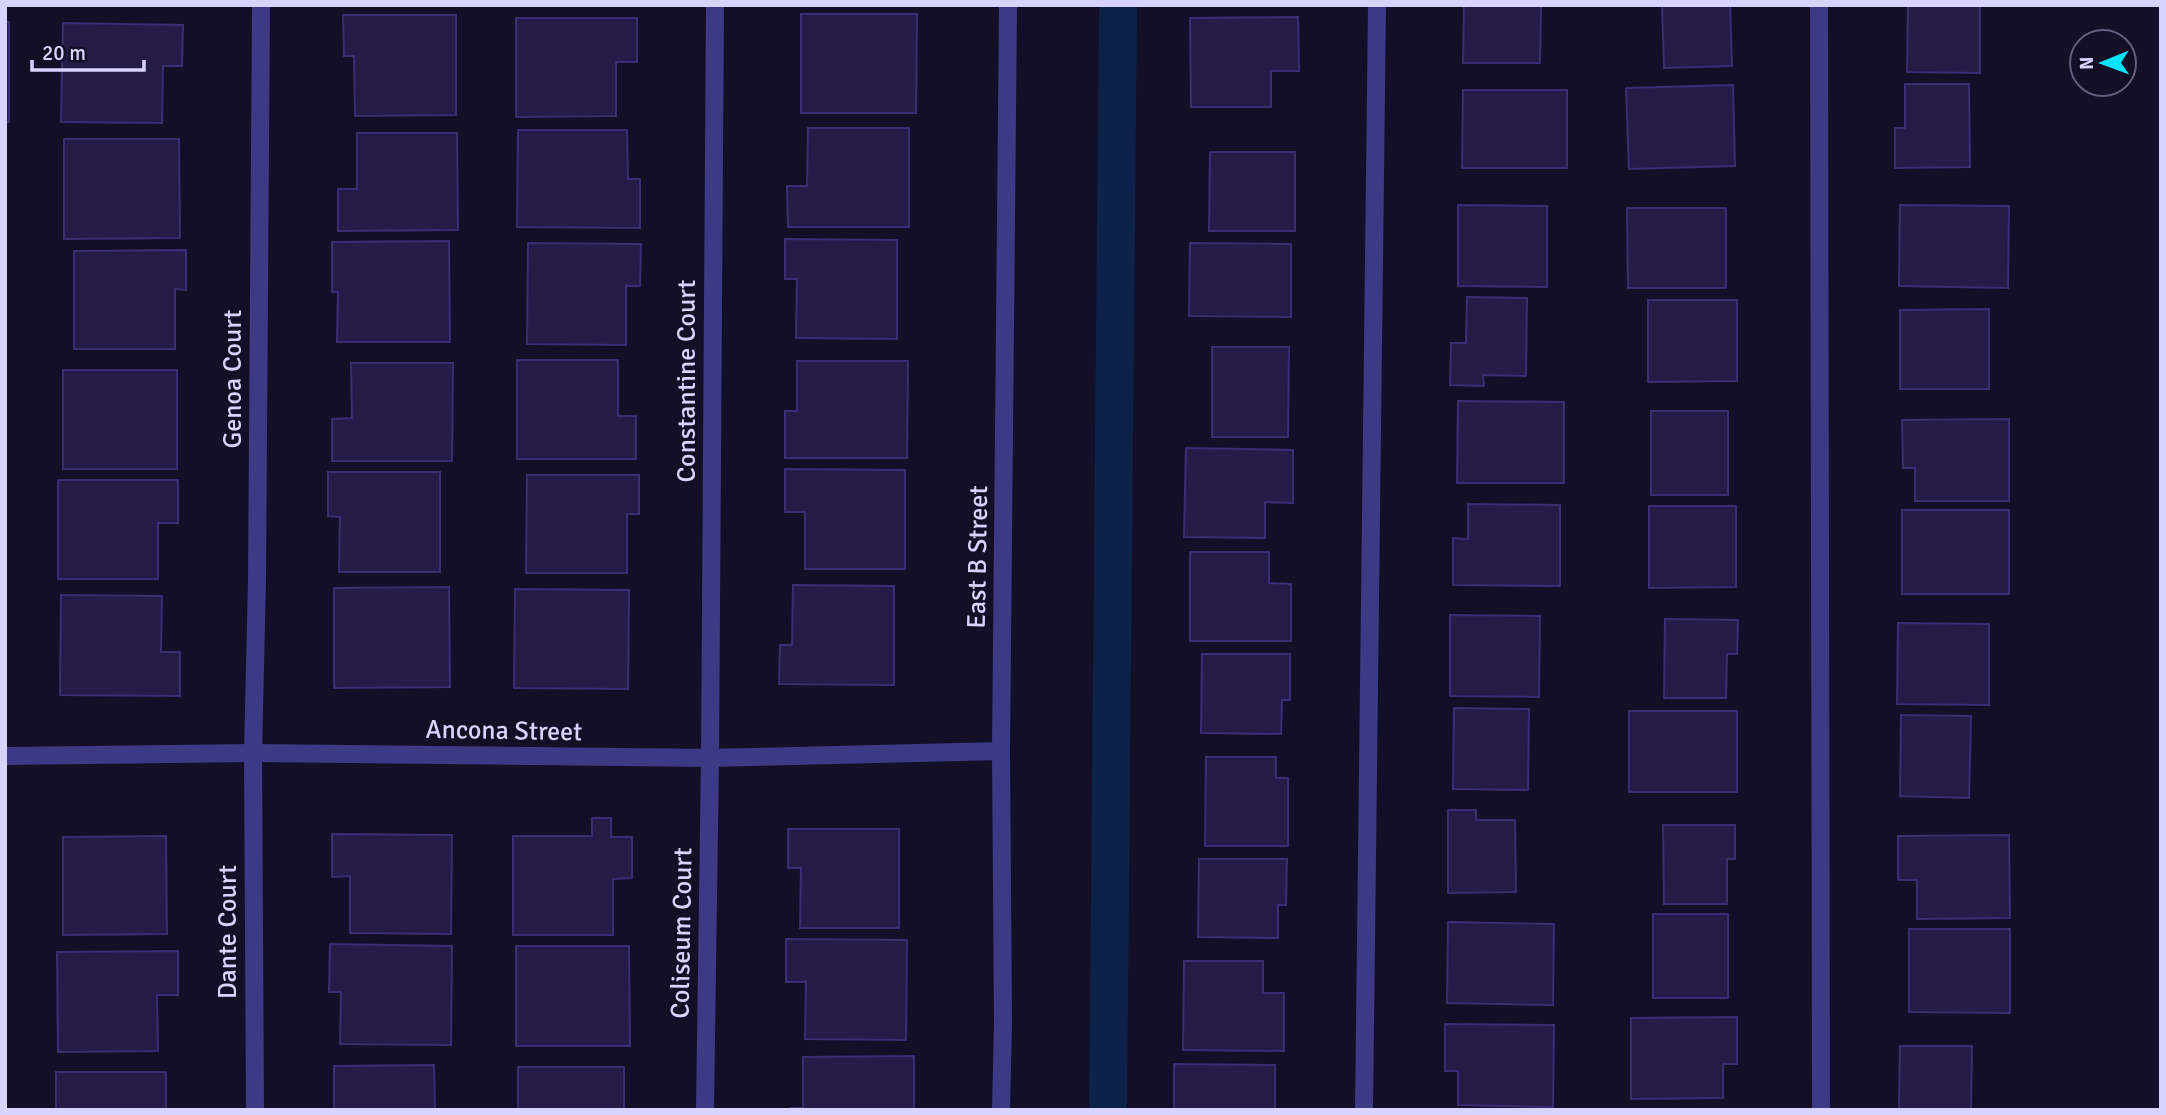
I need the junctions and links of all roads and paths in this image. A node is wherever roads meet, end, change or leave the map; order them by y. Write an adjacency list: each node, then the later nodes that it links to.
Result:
1 (261, 5): 7 (street, Genoa Court)
2 (715, 5): 9 (street, Constantine Court)
3 (1008, 5): 6 (street, East B Street)
4 (1377, 5): 13 (street)
5 (1819, 5): 14 (street)
6 (1001, 751): 9 (street, Ancona Street); 12 (street, East B Street)
7 (253, 753): 8 (street, Ancona Street); 9 (street, Ancona Street); 10 (street, Dante Court)
8 (5, 756)
9 (710, 758): 11 (street, Coliseum Court)
10 (255, 1110)
11 (705, 1110)
12 (1001, 1110)
13 (1364, 1110)
14 (1821, 1110)

